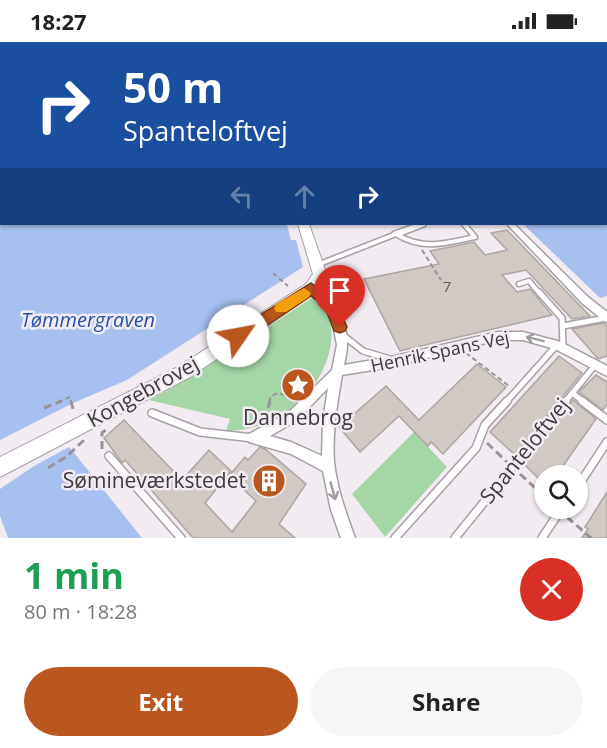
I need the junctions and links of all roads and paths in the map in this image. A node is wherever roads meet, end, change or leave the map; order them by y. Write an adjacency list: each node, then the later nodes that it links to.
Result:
1 (303, 225): 7 (street)
2 (419, 225): 5 (street)
3 (465, 225): 6 (lane)
4 (511, 225): 13 (street)
5 (396, 234): 6 (lane); 7 (lane)
6 (421, 247): 9 (path)
7 (317, 265): 12 (street)
8 (273, 273): 11 (path)
9 (441, 280)
10 (519, 284): 14 (lane)
11 (288, 286)
12 (311, 288): 15 (street); 35 (street, Kongebrovej)
13 (607, 318): 14 (lane)
14 (562, 326): 17 (lane)
15 (341, 334): 18 (lane); 21 (street)
16 (458, 346): 17 (street, Henrik Spans Vej, one-way to 16); 18 (street, Henrik Spans Vej); 23 (path)
17 (560, 346): 19 (street, Henrik Spans Vej); 23 (lane)
18 (398, 361): 21 (street, Henrik Spans Vej)
19 (596, 364): 20 (street, Henrik Spans Vej); 22 (lane, Spanteloftvej)
20 (607, 371)
21 (337, 372): 24 (street); 34 (street)
22 (572, 393): 28 (lane); 43 (lane, Spanteloftvej)
23 (513, 394): 42 (lane)
24 (307, 403): 30 (street); 30 (path)
25 (71, 404): 26 (path)
26 (44, 408)
27 (152, 413): 30 (lane)
28 (607, 420)
29 (109, 427): 33 (path)
30 (257, 435): 34 (street)
31 (83, 441): 36 (path)
32 (607, 442): 37 (lane)
33 (109, 456): 40 (lane)
34 (327, 466): 41 (street, one-way to 41)
35 (0, 467)
36 (48, 468)
37 (588, 471)
38 (556, 519): 44 (lane)
39 (571, 519): 45 (path)
40 (181, 538)
41 (348, 538)
42 (396, 538)
43 (455, 538)
44 (543, 538)
45 (591, 538)

